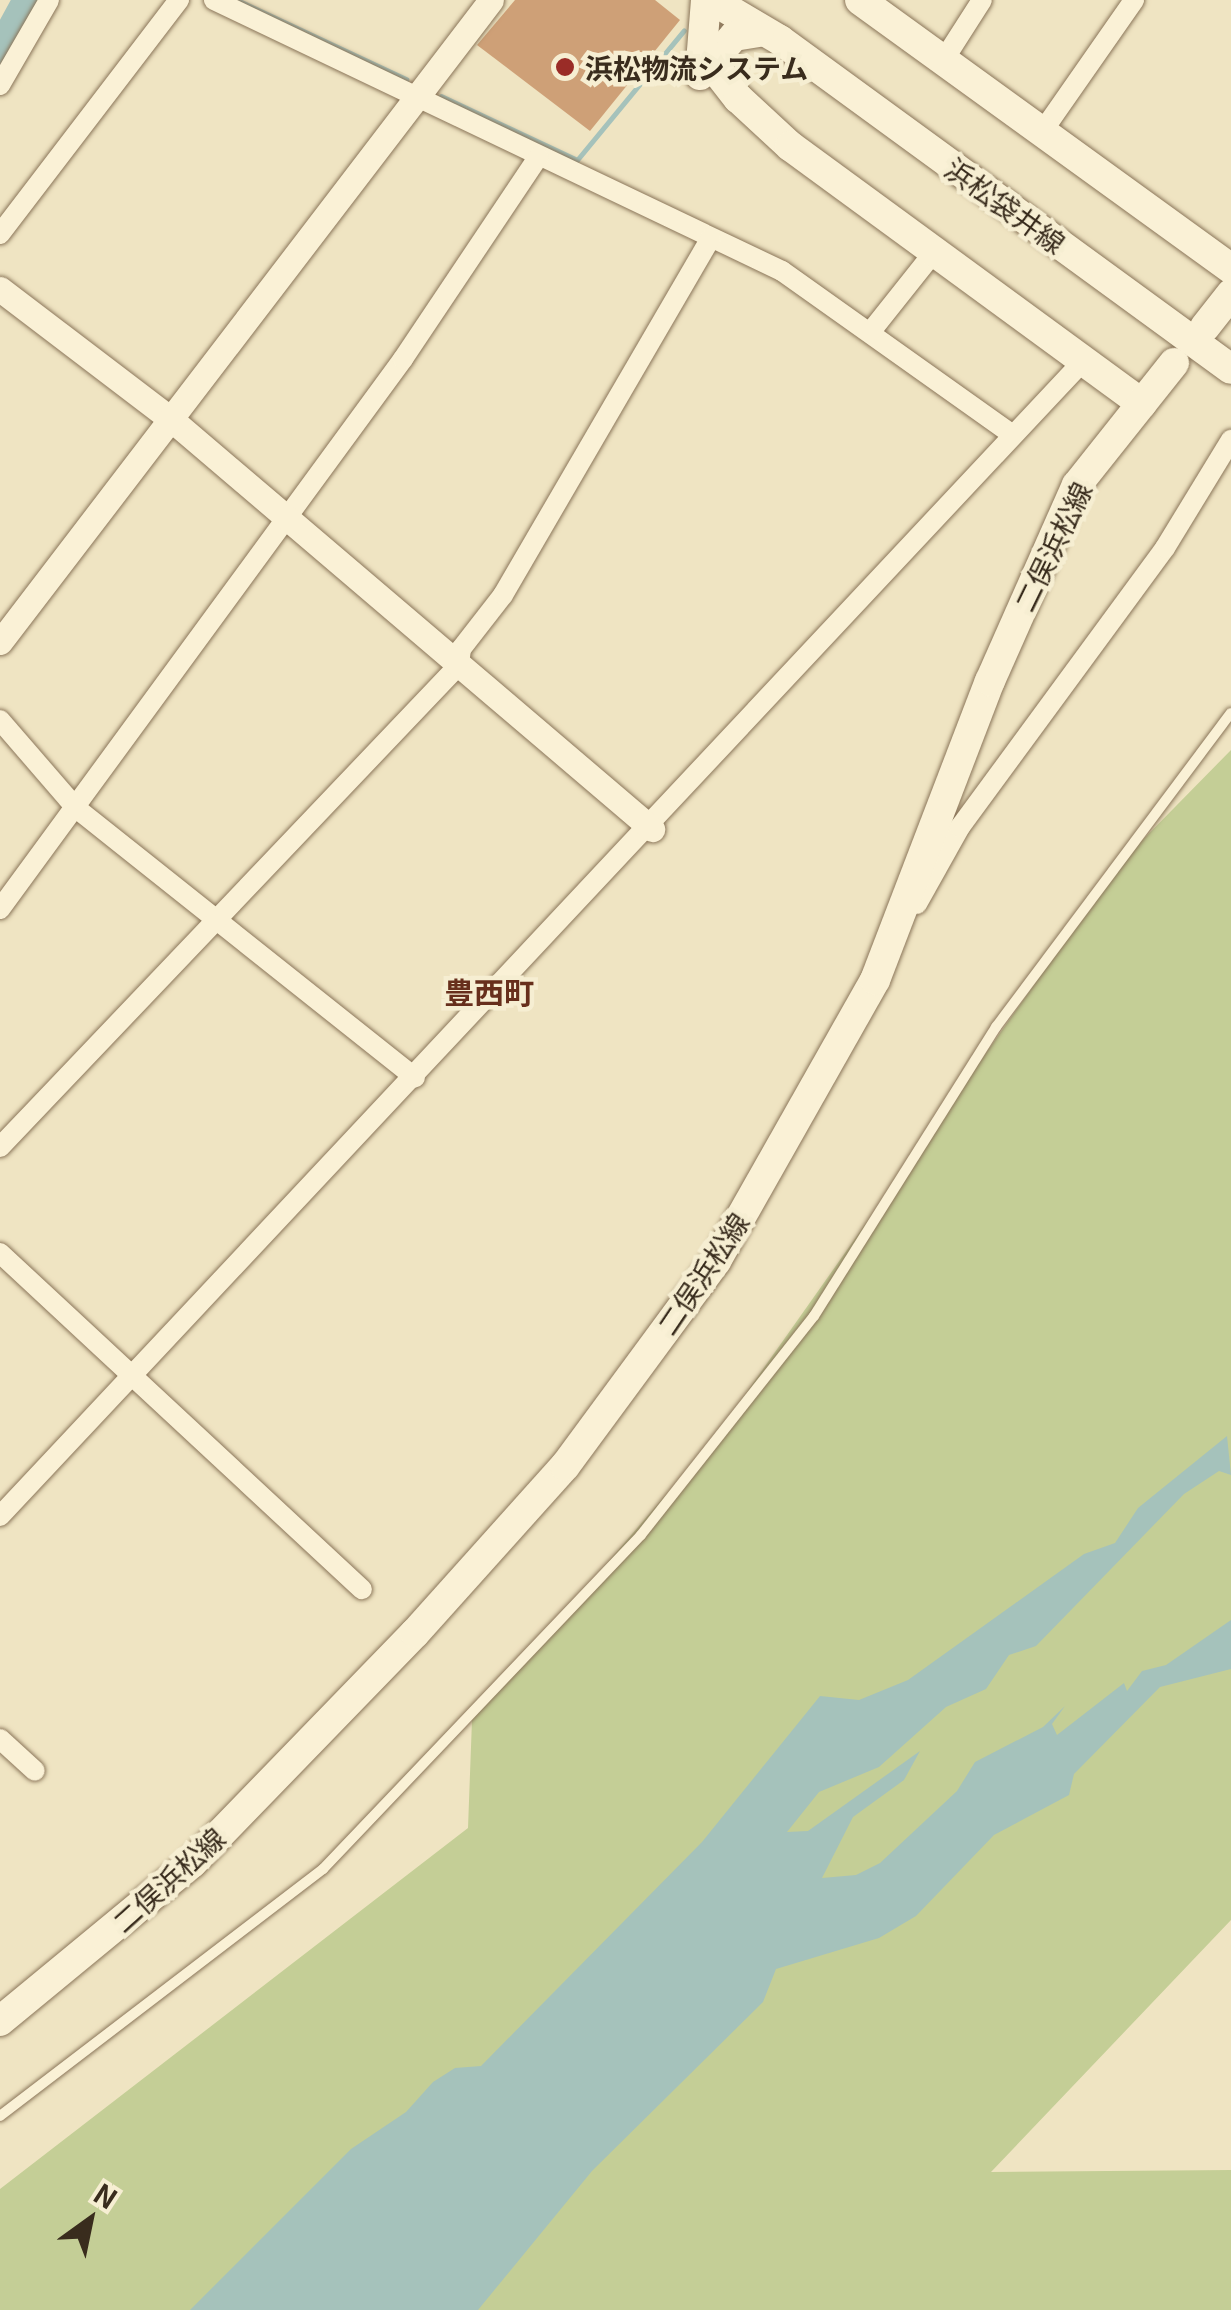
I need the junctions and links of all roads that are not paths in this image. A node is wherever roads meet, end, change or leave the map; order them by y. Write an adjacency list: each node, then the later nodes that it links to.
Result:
1 (49, 0): 11 (street)
2 (179, 0): 16 (street)
3 (214, 0): 12 (street)
4 (491, 0): 12 (street)
5 (728, 0): 9 (main road, 浜松袋井線); 14 (main road)
6 (860, 0): 10 (main road)
7 (982, 0): 10 (street)
8 (1134, 0): 13 (street)
9 (770, 36): 14 (main road); 26 (main road, 浜松袋井線)
10 (943, 61): 13 (main road)
11 (0, 85)
12 (418, 96): 15 (street); 28 (street)
13 (1042, 132): 19 (main road)
14 (790, 146): 18 (main road)
15 (538, 157): 17 (street); 31 (street)
16 (0, 234)
17 (711, 238): 23 (street); 33 (street)
18 (934, 252): 23 (street); 24 (main road)
19 (1231, 270)
20 (0, 289): 28 (street)
21 (1231, 294): 22 (main road)
22 (1204, 327)
23 (872, 330): 29 (street)
24 (1084, 360): 27 (main road); 29 (street)
25 (1174, 363): 27 (main road, 二俣浜松線)
26 (1231, 369)
27 (1142, 404): 40 (main road, 二俣浜松線)
28 (172, 420): 31 (street); 32 (street)
29 (1013, 435): 37 (street)
30 (1231, 440): 40 (street)
31 (286, 515): 33 (street); 36 (street)
32 (0, 642)
33 (459, 665): 37 (street); 39 (street)
34 (1231, 713): 50 (lane)
35 (0, 720): 36 (street)
36 (76, 808): 38 (street); 39 (street)
37 (652, 829): 41 (street)
38 (0, 909)
39 (216, 922): 41 (street); 42 (street)
40 (875, 980): 49 (main road, 二俣浜松線)
41 (415, 1078): 44 (street)
42 (0, 1147)
43 (0, 1253): 44 (street)
44 (132, 1376): 45 (street); 46 (street)
45 (0, 1516)
46 (362, 1590)
47 (0, 1739): 48 (street)
48 (35, 1770)
49 (0, 2022)
50 (0, 2116)

